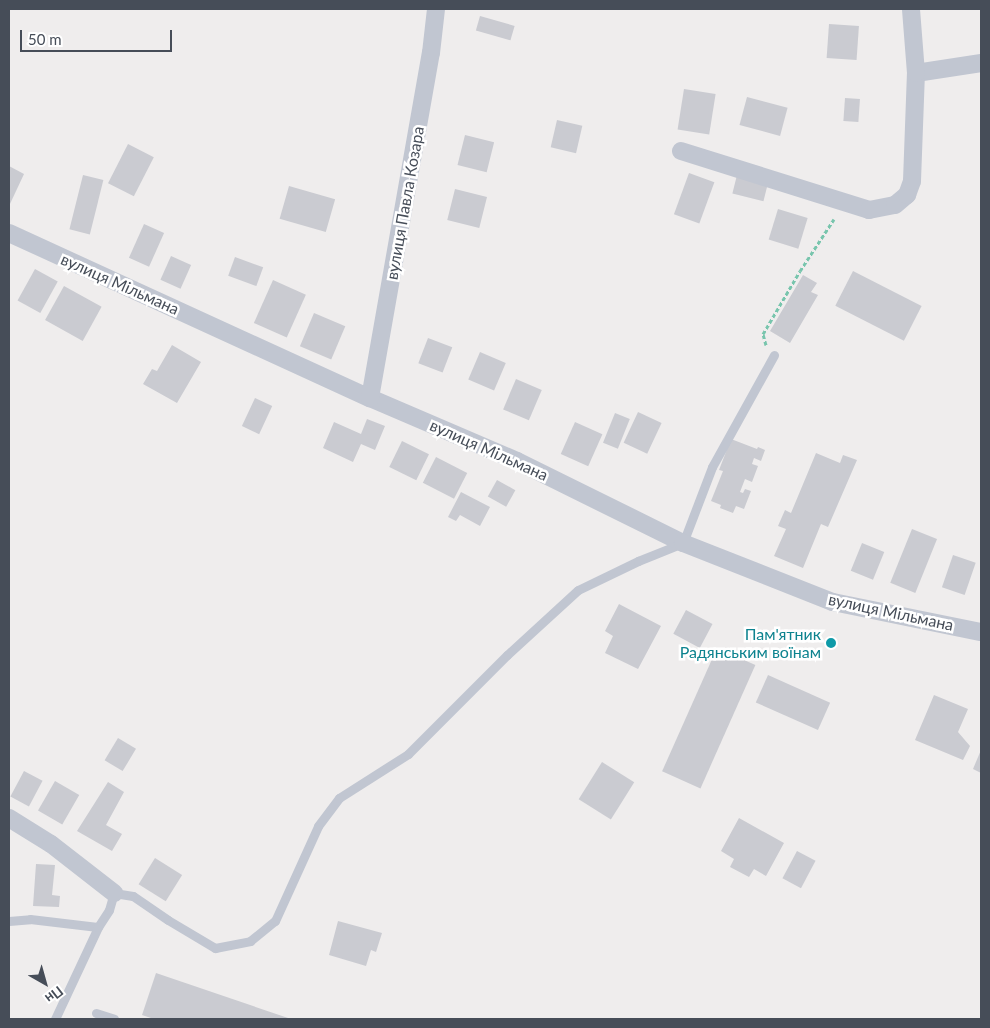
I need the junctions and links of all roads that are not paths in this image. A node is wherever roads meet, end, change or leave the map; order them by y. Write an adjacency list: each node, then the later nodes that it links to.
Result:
1 (436, 9): 8 (street, вулиця Павла Козара)
2 (910, 9): 4 (street)
3 (981, 63): 4 (street)
4 (916, 73): 5 (street)
5 (681, 151)
6 (9, 233): 8 (street, вулиця Мільмана)
7 (772, 359): 9 (lane)
8 (370, 398): 9 (street, вулиця Мільмана)
9 (684, 543): 10 (street, вулиця Мільмана); 12 (lane)
10 (981, 632)
11 (9, 818): 12 (street)
12 (114, 893): 14 (lane)
13 (9, 921): 14 (lane)
14 (98, 927): 16 (lane)
15 (96, 1013): 17 (lane)
16 (55, 1019)
17 (114, 1019)

